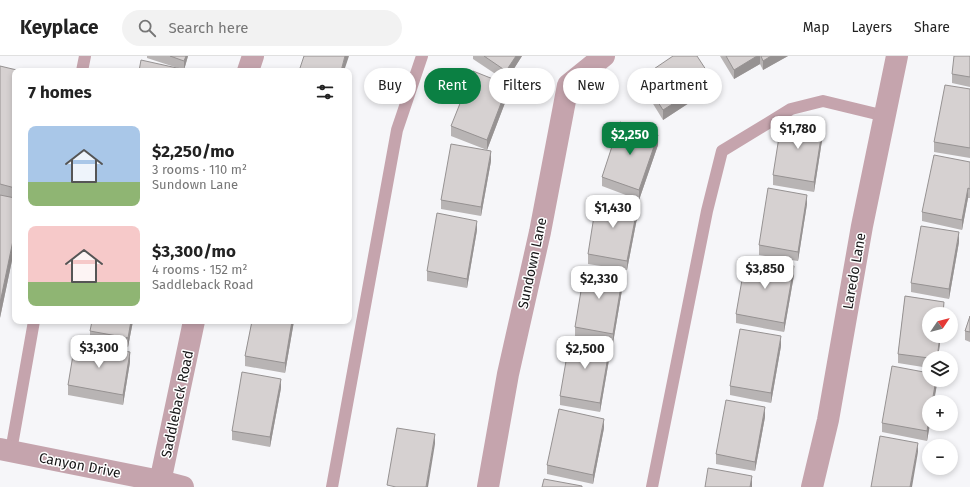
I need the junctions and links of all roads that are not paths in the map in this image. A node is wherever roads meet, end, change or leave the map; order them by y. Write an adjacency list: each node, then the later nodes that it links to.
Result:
1 (85, 56): 6 (lane)
2 (253, 56): 7 (street)
3 (422, 56): 14 (lane)
4 (604, 56): 15 (street, Sundown Lane)
5 (897, 56): 8 (street, Laredo Lane)
6 (83, 68)
7 (249, 68)
8 (885, 116): 16 (lane); 17 (street, Laredo Lane)
9 (33, 324): 11 (lane)
10 (193, 324): 12 (street, Saddleback Road)
11 (5, 450): 12 (street, Canyon Drive)
12 (160, 484): 13 (street, Canyon Drive)
13 (183, 487)
14 (332, 487)
15 (488, 487)
16 (652, 487)
17 (812, 487)

